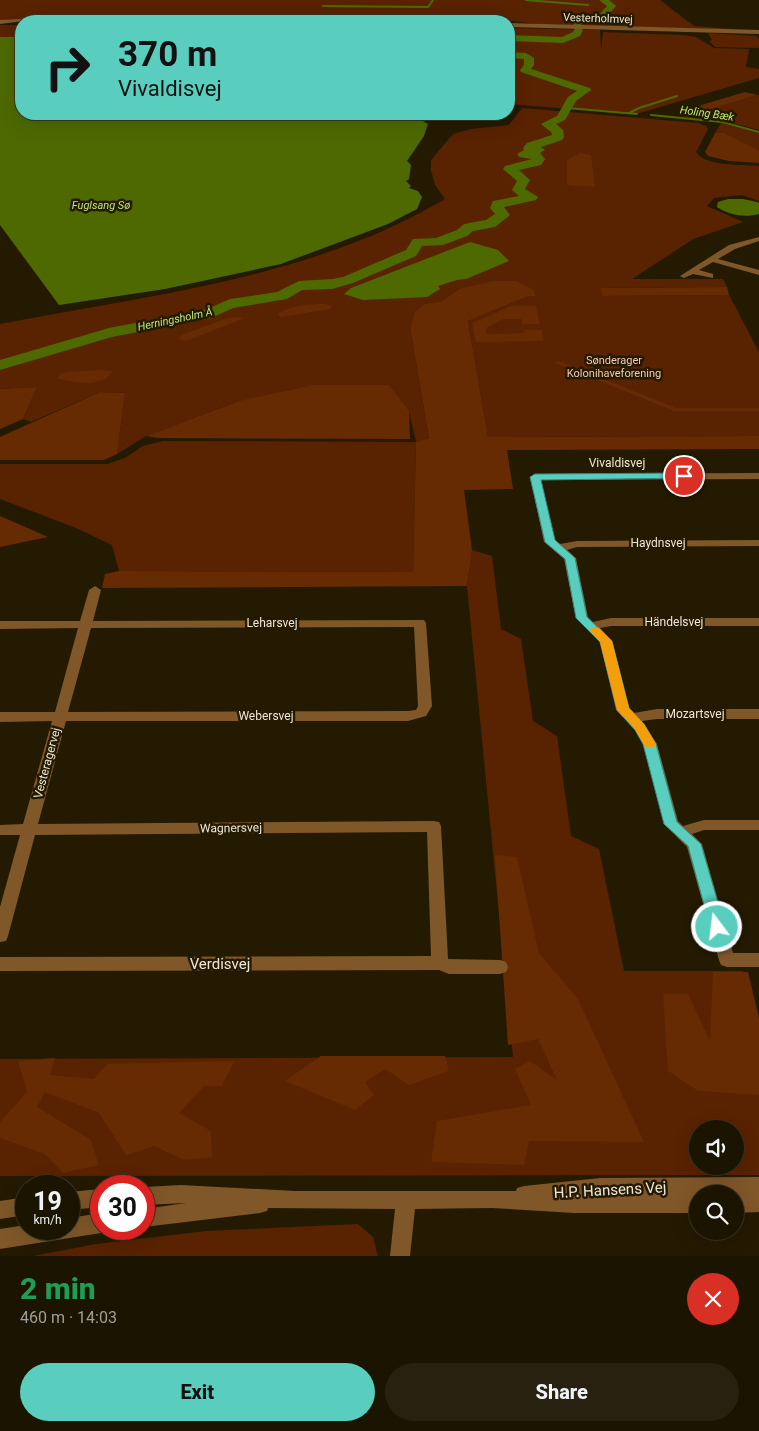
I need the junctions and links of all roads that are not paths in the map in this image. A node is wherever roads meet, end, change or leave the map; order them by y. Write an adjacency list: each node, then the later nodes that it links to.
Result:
1 (0, 22): 2 (street)
2 (15, 22)
3 (515, 25): 4 (street, Vesterholmvej)
4 (759, 33)
5 (759, 239): 6 (street)
6 (711, 259): 7 (street); 8 (street)
7 (692, 271): 9 (street); 10 (street)
8 (759, 273)
9 (684, 276)
10 (710, 276)
11 (759, 476): 13 (street, Vivaldisvej)
12 (759, 543): 13 (street, Haydnsvej)
13 (558, 548): 18 (street)
14 (94, 590): 16 (street, Vesteragervej)
15 (759, 622): 18 (street, Händelsvej)
16 (85, 624): 17 (street); 19 (street, Leharsvej); 21 (street, Vesteragervej)
17 (0, 625)
18 (590, 626): 23 (street)
19 (421, 663): 21 (street, Webersvej)
20 (759, 714): 23 (street, Mozartsvej)
21 (60, 716): 22 (street); 26 (street, Vesteragervej)
22 (0, 717)
23 (632, 718): 27 (street)
24 (759, 825): 27 (street)
25 (0, 830): 26 (street, Wagnersvej)
26 (29, 830): 28 (street, Vesteragervej); 30 (street, Wagnersvej)
27 (680, 832): 29 (street)
28 (0, 936)
29 (759, 960)
30 (440, 963): 31 (street, Verdisvej); 32 (street, Verdisvej)
31 (0, 964)
32 (500, 967)
33 (759, 1186): 36 (street, H.P. Hansens Vej)
34 (155, 1195): 37 (street, H.P. Hansens Vej)
35 (406, 1199): 36 (street, H.P. Hansens Vej); 37 (street, H.P. Hansens Vej); 46 (street)
36 (492, 1199): 38 (street, H.P. Hansens Vej)
37 (294, 1200): 43 (street, H.P. Hansens Vej)
38 (689, 1204)
39 (744, 1204): 40 (street)
40 (759, 1204)
41 (15, 1208): 42 (street)
42 (0, 1210)
43 (155, 1217)
44 (15, 1237): 45 (street)
45 (0, 1239)
46 (400, 1256)

